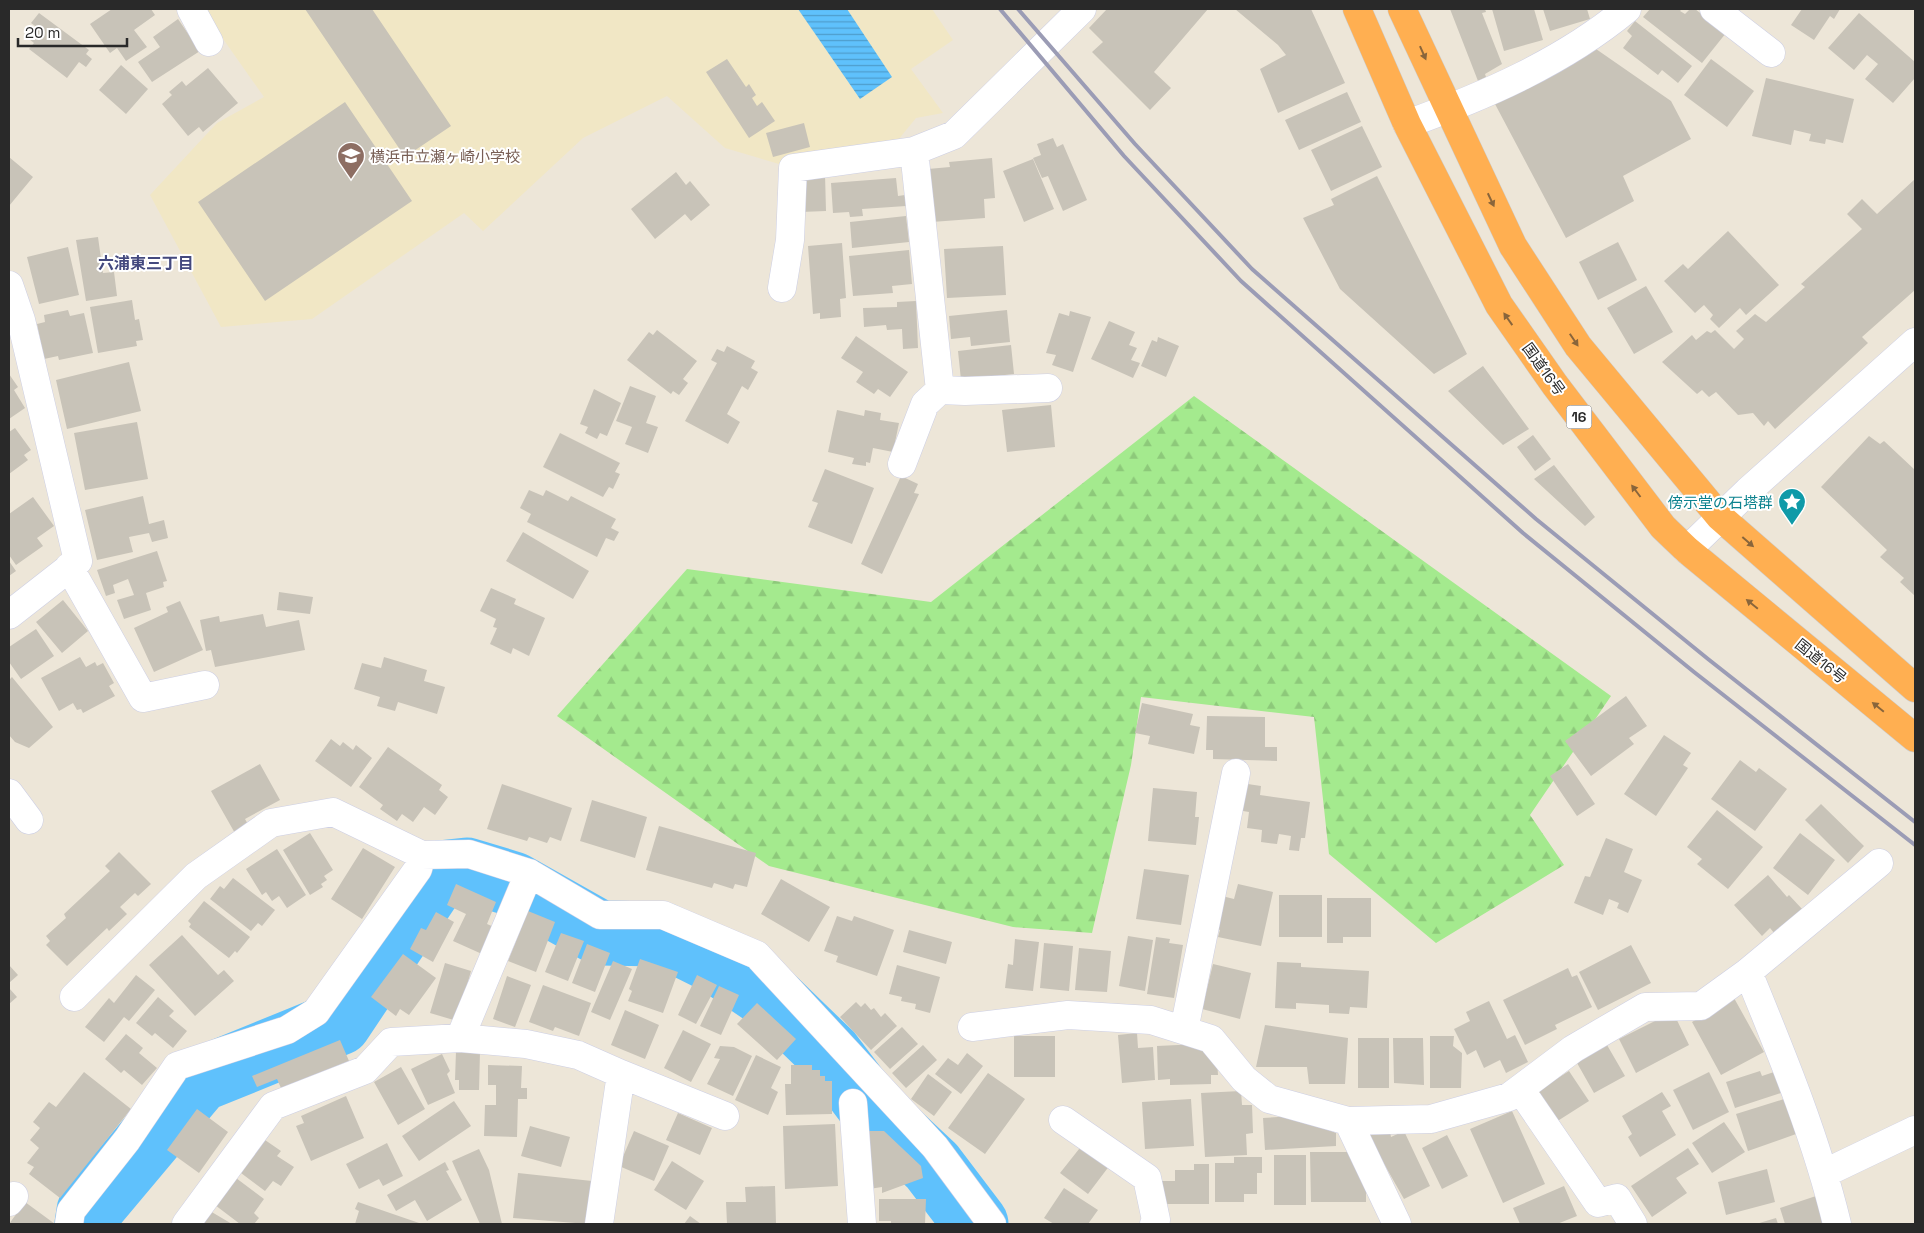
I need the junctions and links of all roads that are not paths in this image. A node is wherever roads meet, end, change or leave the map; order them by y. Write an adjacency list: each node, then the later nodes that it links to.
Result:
1 (191, 9): 7 (street)
2 (1082, 9): 11 (street)
3 (1357, 9): 10 (highway, 国道16号 / 16)
4 (1402, 9): 9 (highway, one-way to 9)
5 (1627, 9): 9 (street)
6 (1714, 9): 8 (street)
7 (208, 42)
8 (1772, 52)
9 (1448, 109): 10 (street); 19 (highway, one-way to 19)
10 (1407, 124): 20 (highway, 国道16号 / 16, one-way to 10)
11 (914, 152): 13 (street); 17 (street)
12 (9, 284): 14 (street)
13 (782, 288)
14 (15, 324): 21 (street)
15 (1915, 342): 19 (street)
16 (1048, 388): 17 (street)
17 (940, 390): 18 (street)
18 (902, 464)
19 (1720, 517): 20 (street); 24 (highway, one-way to 24)
20 (1687, 550): 25 (highway, 国道16号 / 16, one-way to 20)
21 (69, 567): 22 (street); 23 (street)
22 (9, 615)
23 (205, 684)
24 (1915, 688)
25 (1915, 738)
26 (1236, 773): 35 (street)
27 (9, 793): 28 (street)
28 (29, 820)
29 (422, 855): 31 (street); 33 (street); 45 (street)
30 (1879, 863): 32 (street)
31 (529, 874): 36 (street); 49 (street)
32 (1748, 972): 38 (street); 44 (street)
33 (74, 997)
34 (972, 1027): 35 (street)
35 (1184, 1030): 42 (street)
36 (460, 1038): 37 (street); 46 (street)
37 (621, 1074): 40 (street); 47 (street)
38 (1520, 1089): 42 (street); 52 (street)
39 (853, 1103): 48 (street)
40 (725, 1116)
41 (1064, 1120): 50 (street)
42 (1348, 1121): 51 (street)
43 (1915, 1130): 44 (street)
44 (1825, 1174): 53 (street)
45 (69, 1224)
46 (186, 1224)
47 (600, 1224)
48 (862, 1224)
49 (992, 1224)
50 (1154, 1224)
51 (1397, 1224)
52 (1633, 1224)
53 (1838, 1224)

